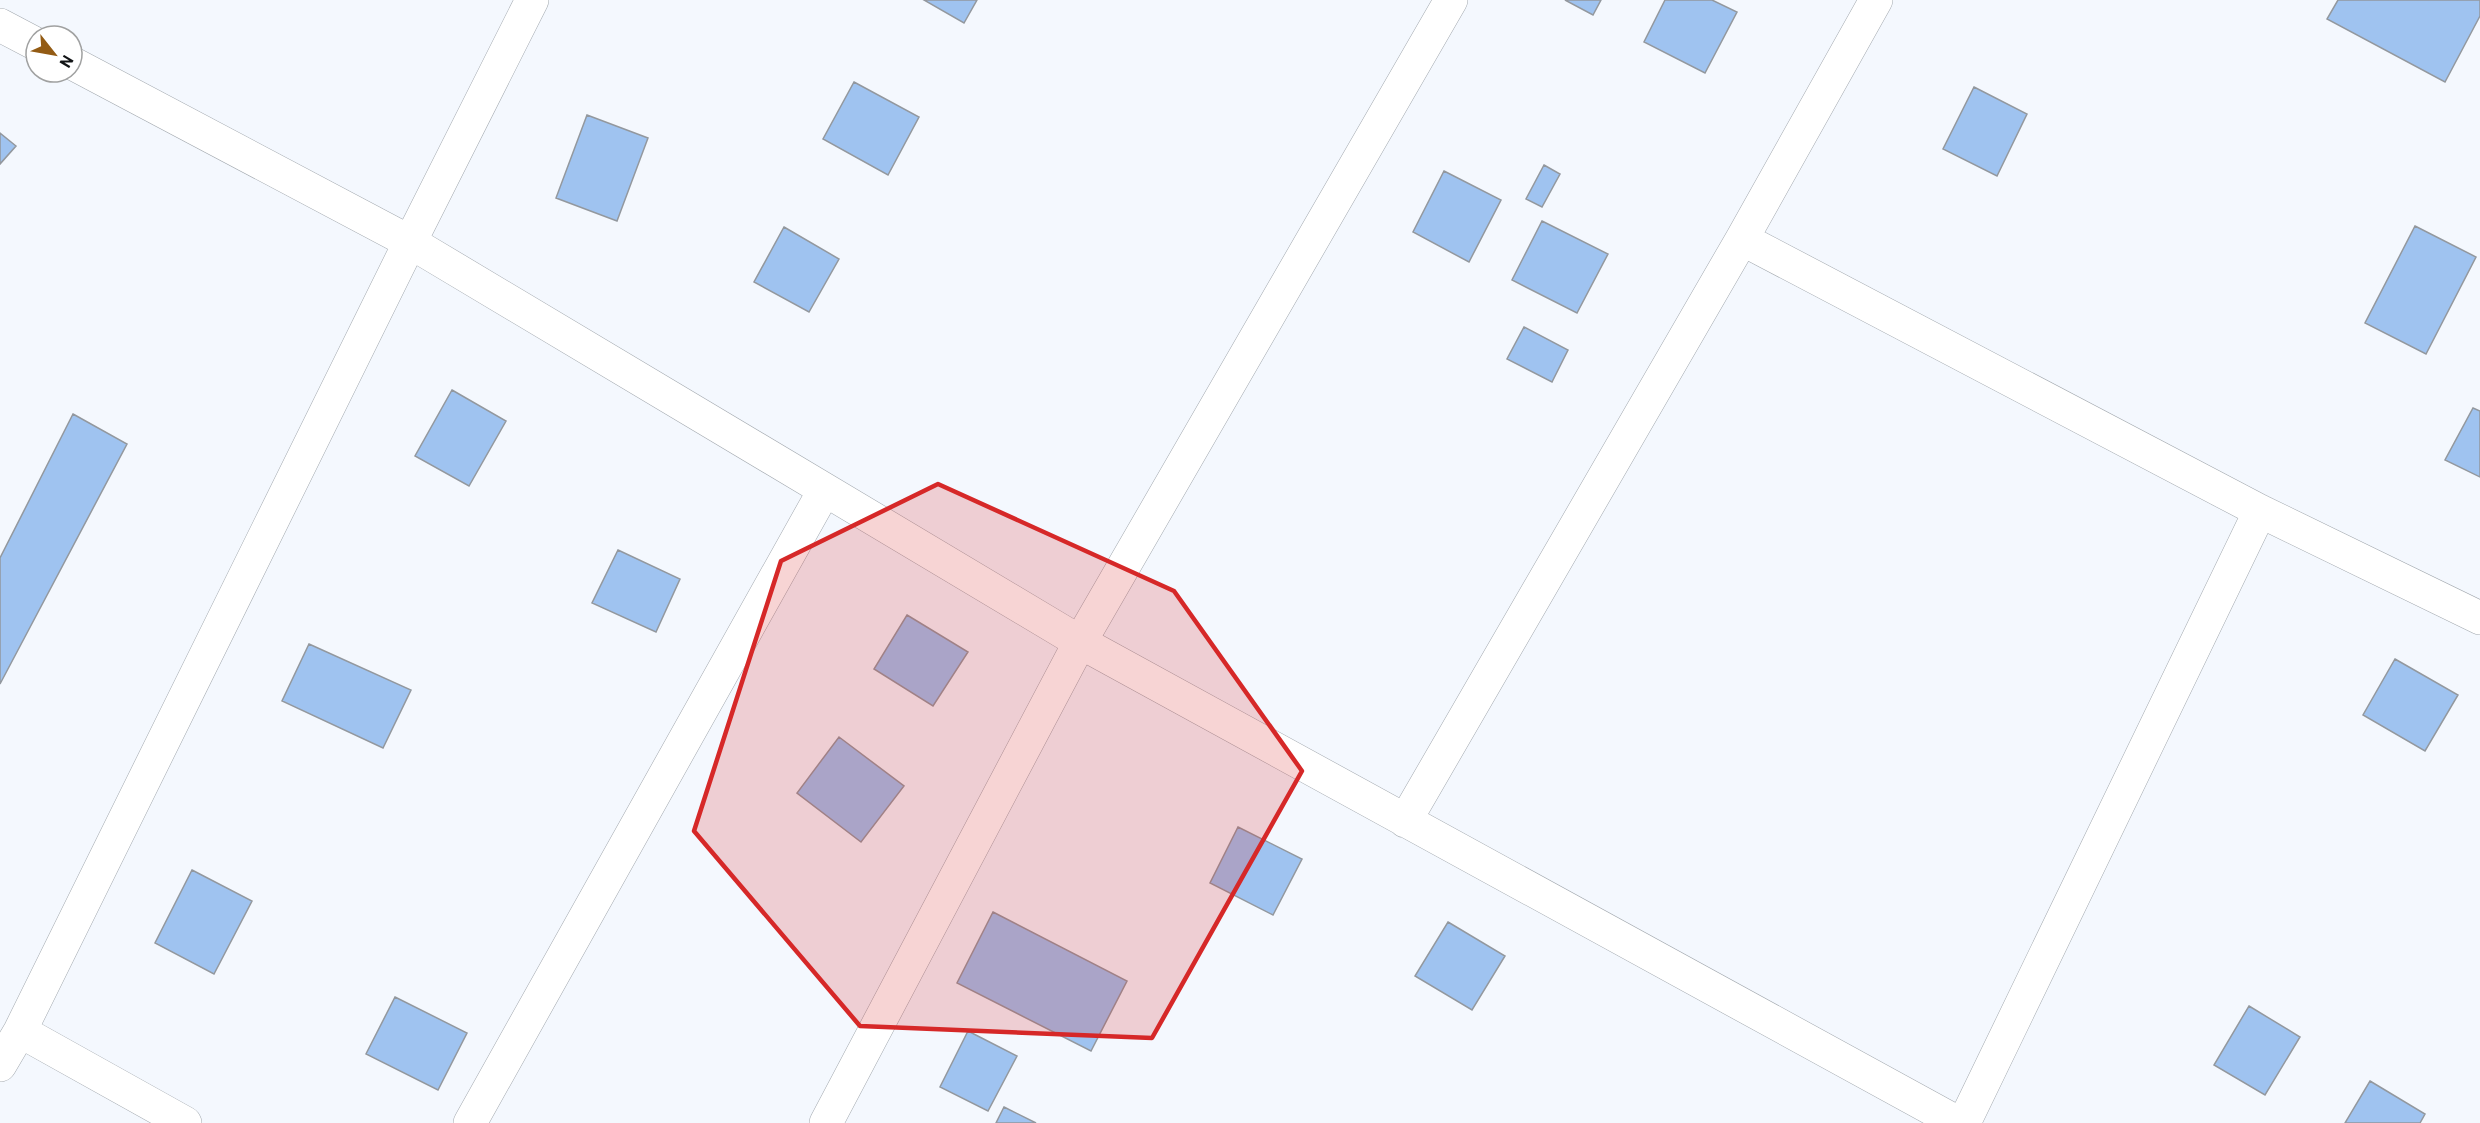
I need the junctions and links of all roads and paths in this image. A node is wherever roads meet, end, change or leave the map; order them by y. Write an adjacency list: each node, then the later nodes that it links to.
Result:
1 (532, 0): 8 (street)
2 (1451, 0): 12 (street)
3 (1876, 0): 7 (street)
4 (0, 25): 5 (street)
5 (24, 38)
6 (84, 69): 8 (street)
7 (1742, 239): 10 (street); 13 (street)
8 (410, 242): 9 (street); 14 (street)
9 (824, 491): 12 (street); 17 (street)
10 (2260, 512): 11 (street); 20 (street)
11 (2480, 618)
12 (1080, 642): 13 (street); 18 (street)
13 (1405, 821): 19 (street)
14 (20, 1031): 15 (street); 16 (street)
15 (0, 1065)
16 (185, 1123)
17 (470, 1123)
18 (826, 1123)
19 (1958, 1123)
20 (1964, 1123)

